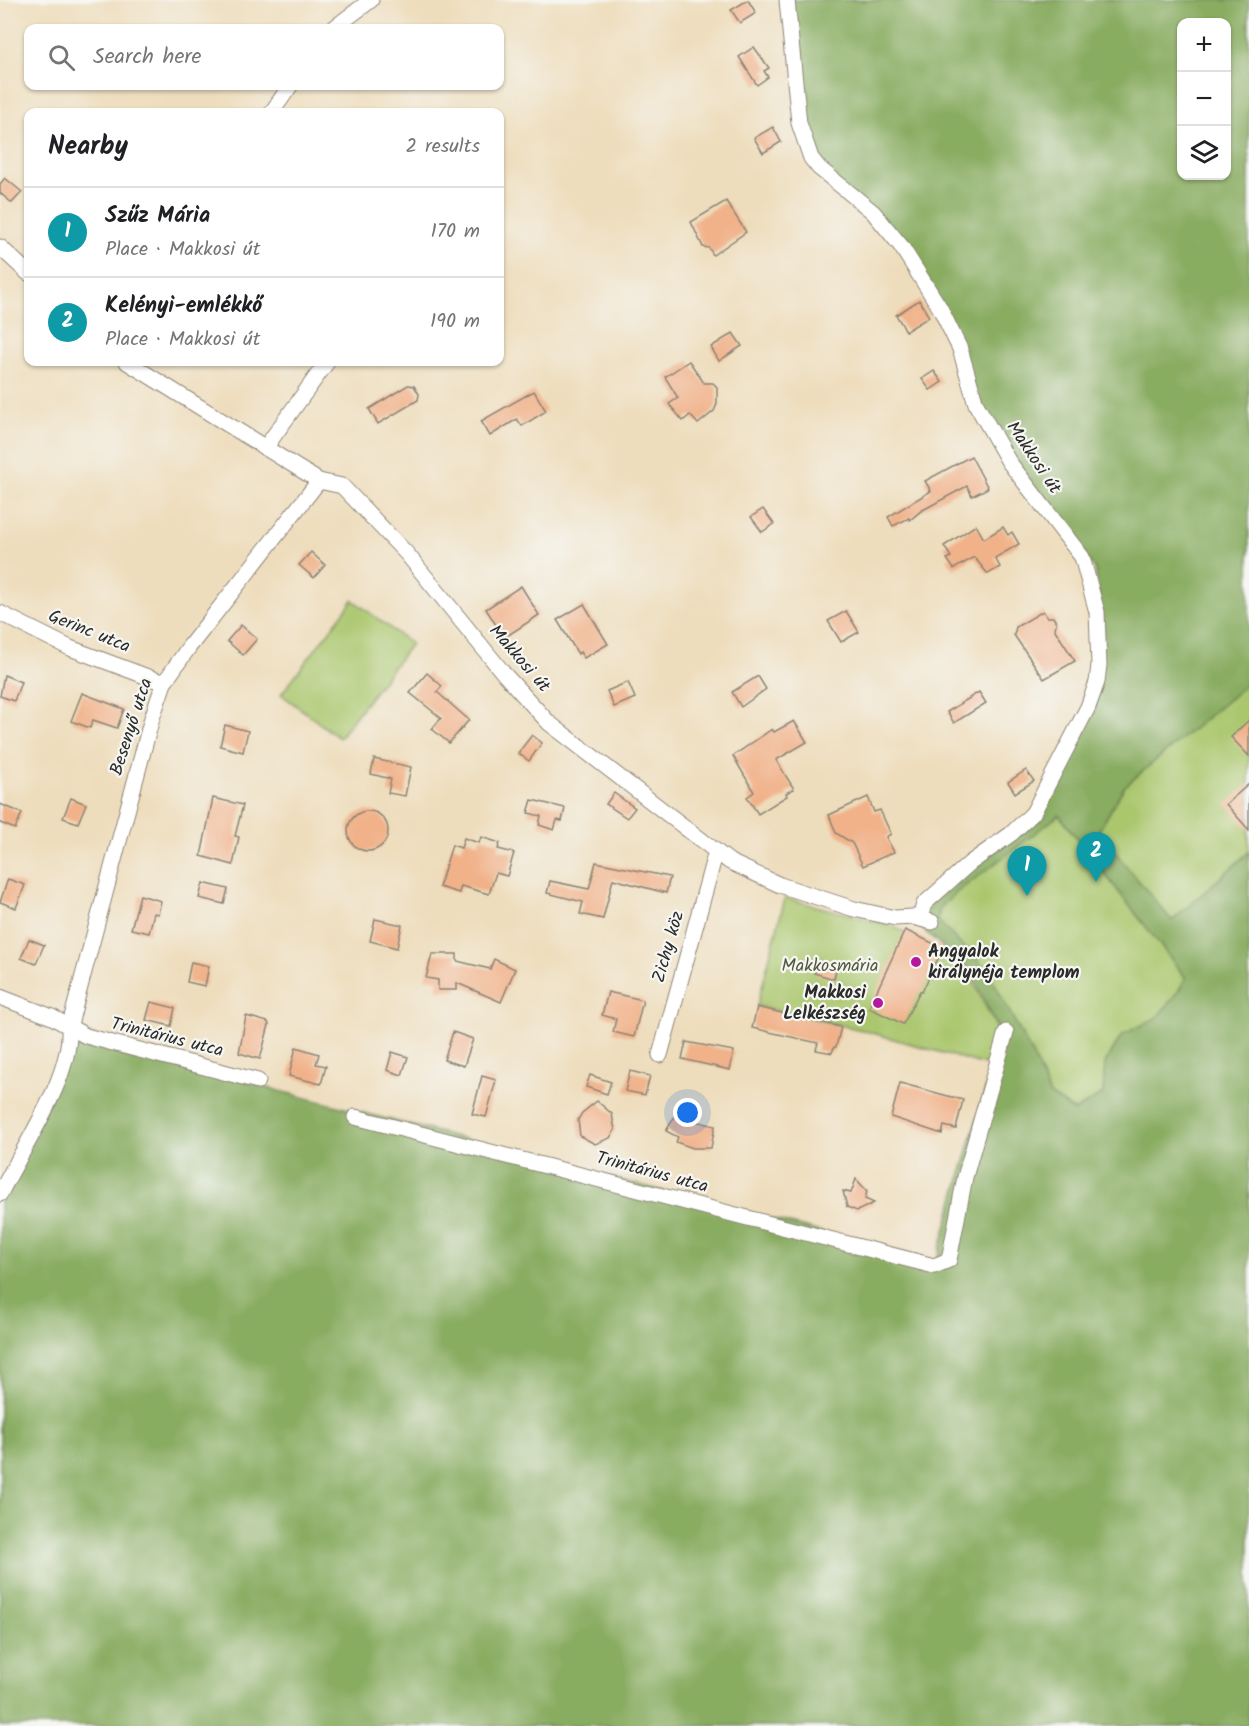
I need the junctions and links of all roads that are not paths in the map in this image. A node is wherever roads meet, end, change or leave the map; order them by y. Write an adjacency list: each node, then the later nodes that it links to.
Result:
1 (371, 0): 3 (street)
2 (787, 0): 14 (street, Makkosi út)
3 (339, 24)
4 (287, 90): 5 (street)
5 (275, 108)
6 (0, 247): 7 (street)
7 (24, 269)
8 (133, 366): 10 (street, Makkosi út)
9 (324, 366): 10 (street)
10 (264, 448): 11 (street, Makkosi út)
11 (319, 481): 13 (street, Besenyő utca); 14 (street, Makkosi út)
12 (0, 613): 13 (street, Gerinc utca)
13 (164, 683): 16 (street, Besenyő utca)
14 (716, 850): 18 (street, Zichy köz)
15 (0, 997): 16 (street, Trinitárius utca)
16 (69, 1028): 19 (street, Trinitárius utca); 21 (street, Besenyő utca)
17 (1006, 1032): 20 (street, Trinitárius utca)
18 (660, 1055)
19 (258, 1081)
20 (355, 1117)
21 (0, 1194)

